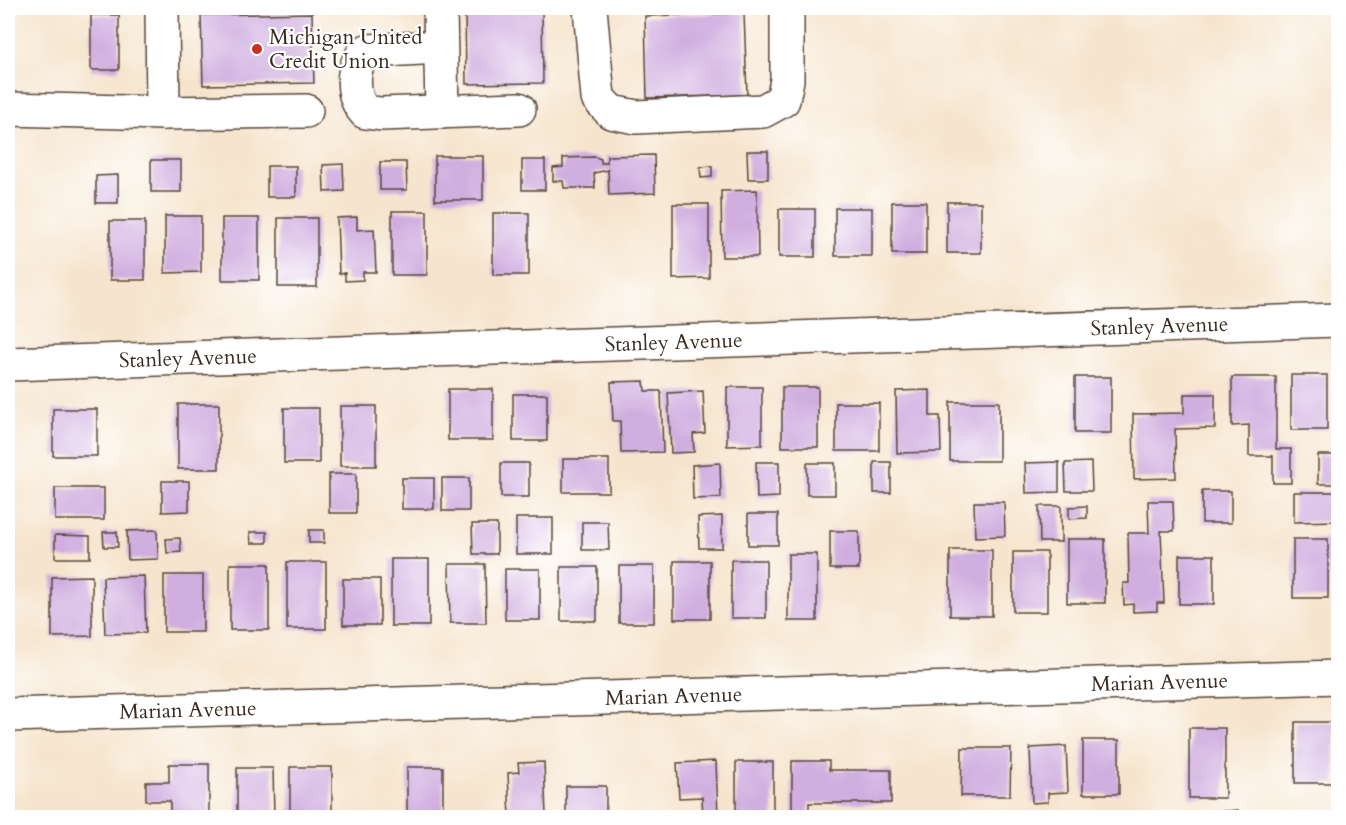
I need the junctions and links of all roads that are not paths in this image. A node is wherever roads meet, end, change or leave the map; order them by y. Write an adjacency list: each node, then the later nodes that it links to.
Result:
1 (162, 8): 10 (street)
2 (440, 8): 5 (street)
3 (590, 8): 4 (street)
4 (787, 8)
5 (440, 47): 9 (street); 9 (street)
6 (8, 109): 10 (street)
7 (519, 109): 9 (street)
8 (306, 111): 10 (street)
9 (442, 112)
10 (163, 113)
11 (1338, 320): 12 (street, Stanley Avenue)
12 (8, 364)
13 (1338, 677): 14 (street, Marian Avenue)
14 (8, 714)

